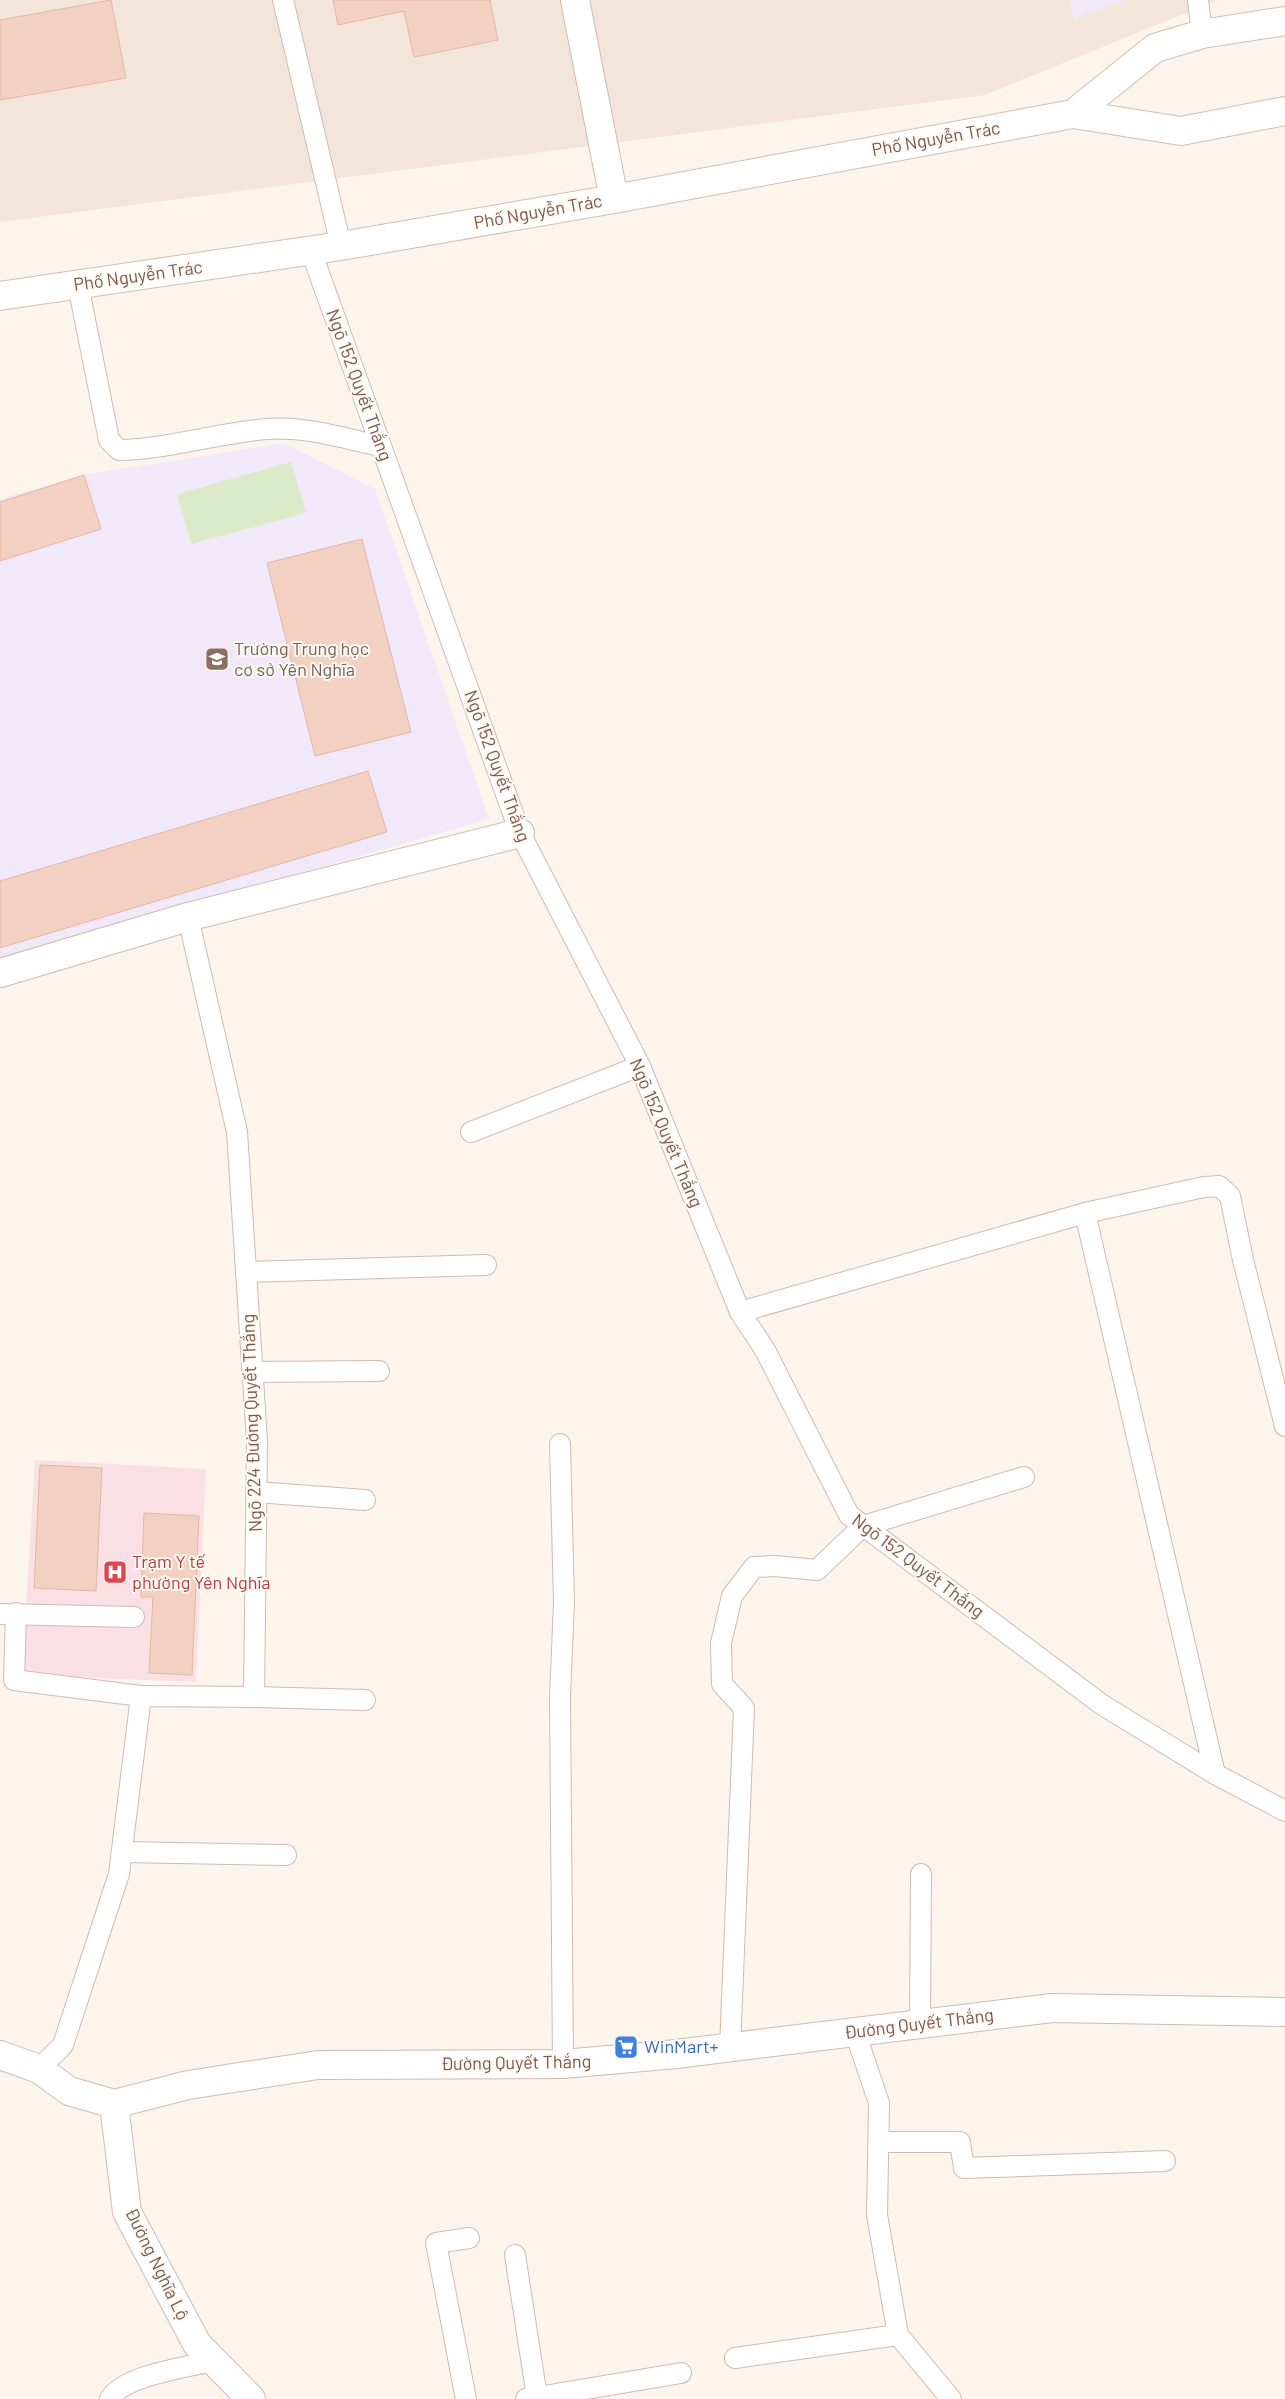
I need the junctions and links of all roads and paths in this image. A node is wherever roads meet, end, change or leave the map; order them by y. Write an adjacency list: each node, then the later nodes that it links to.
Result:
1 (283, 0): 9 (lane)
2 (576, 0): 8 (street)
3 (1198, 0): 5 (lane)
4 (1285, 21): 5 (street, Phố Nguyễn Trác)
5 (1202, 34): 7 (street, Phố Nguyễn Trác)
6 (1285, 111): 7 (street, Phố Nguyễn Trác)
7 (1073, 114): 8 (street, Phố Nguyễn Trác)
8 (614, 199): 9 (street, Phố Nguyễn Trác)
9 (341, 246): 10 (street, Phố Nguyễn Trác)
10 (310, 251): 11 (street, Phố Nguyễn Trác); 13 (lane, Ngõ 152 Quyết Thắng)
11 (78, 285): 12 (street, Phố Nguyễn Trác); 13 (lane)
12 (0, 296)
13 (380, 446): 14 (lane, Ngõ 152 Quyết Thắng)
14 (520, 833): 15 (street); 17 (lane, Ngõ 152 Quyết Thắng)
15 (188, 918): 16 (street); 21 (lane, Ngõ 224 Đường Quyết Thắng)
16 (0, 973)
17 (640, 1066): 18 (lane); 22 (lane, Ngõ 152 Quyết Thắng)
18 (471, 1132)
19 (1085, 1212): 22 (lane); 25 (lane); 36 (lane)
20 (486, 1266): 21 (lane)
21 (246, 1272): 24 (lane, Ngõ 224 Đường Quyết Thắng)
22 (740, 1312): 30 (lane, Ngõ 152 Quyết Thắng)
23 (379, 1371): 24 (lane)
24 (252, 1372): 28 (lane, Ngõ 224 Đường Quyết Thắng)
25 (1285, 1426)
26 (560, 1444): 46 (lane)
27 (1024, 1477): 30 (lane)
28 (256, 1492): 29 (lane); 34 (lane, Ngõ 224 Đường Quyết Thắng)
29 (365, 1500)
30 (863, 1526): 36 (lane, Ngõ 152 Quyết Thắng); 44 (lane)
31 (8, 1614): 32 (lane); 33 (lane)
32 (134, 1616)
33 (141, 1696): 34 (lane); 38 (lane)
34 (254, 1698): 35 (lane)
35 (365, 1700)
36 (1215, 1774): 37 (lane, Ngõ 152 Quyết Thắng)
37 (1285, 1811)
38 (122, 1852): 39 (lane); 47 (lane)
39 (286, 1855)
40 (921, 1874): 42 (lane)
41 (1285, 2012): 42 (street, Đường Quyết Thắng)
42 (920, 2025): 43 (street, Đường Quyết Thắng)
43 (855, 2032): 44 (street, Đường Quyết Thắng); 49 (lane)
44 (730, 2048): 46 (street, Đường Quyết Thắng)
45 (0, 2055): 47 (street)
46 (563, 2064): 48 (street, Đường Quyết Thắng)
47 (39, 2069): 48 (street)
48 (114, 2104): 55 (street, Đường Nghĩa Lộ)
49 (879, 2142): 50 (lane); 53 (lane)
50 (1166, 2161)
51 (469, 2238): 60 (lane)
52 (515, 2255): 57 (lane)
53 (898, 2335): 54 (lane); 61 (lane)
54 (735, 2358)
55 (212, 2361): 58 (lane); 59 (street, Đường Nghĩa Lộ)
56 (681, 2373): 57 (lane)
57 (532, 2398)
58 (110, 2399)
59 (251, 2399)
60 (466, 2399)
61 (951, 2399)

